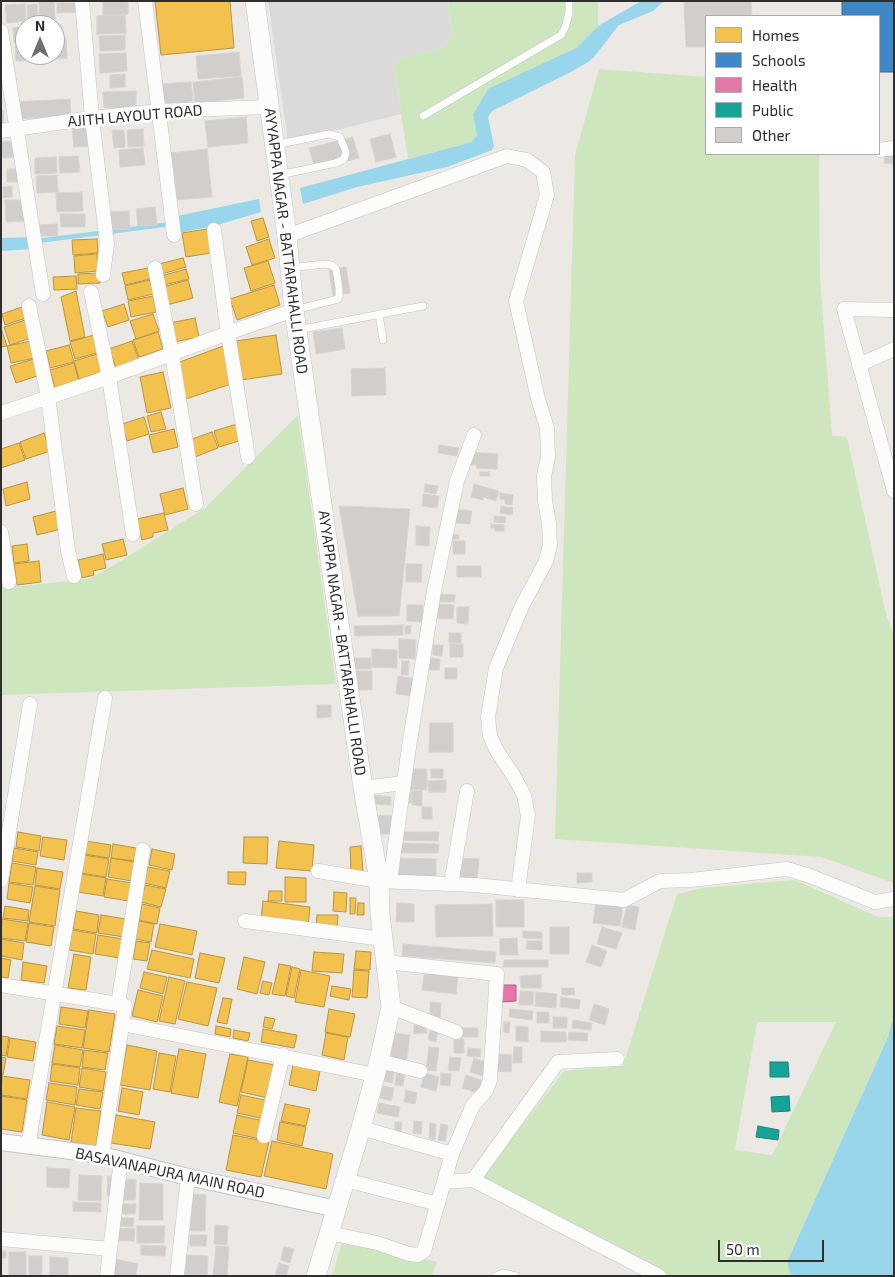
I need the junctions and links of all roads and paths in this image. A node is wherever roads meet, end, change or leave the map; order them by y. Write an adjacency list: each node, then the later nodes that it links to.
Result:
1 (82, 1): 9 (street)
2 (145, 1): 7 (street)
3 (255, 1): 6 (main road, AYYAPPA NAGAR - BATTARAHALLI ROAD)
4 (569, 1): 8 (lane)
5 (1, 31): 10 (street)
6 (269, 107): 7 (street, AJITH LAYOUT ROAD); 12 (main road, AYYAPPA NAGAR - BATTARAHALLI ROAD)
7 (158, 111): 9 (street, AJITH LAYOUT ROAD); 17 (street)
8 (423, 116)
9 (92, 118): 10 (street, AJITH LAYOUT ROAD); 21 (street)
10 (17, 129): 11 (street, AJITH LAYOUT ROAD); 23 (street)
11 (1, 131)
12 (275, 145): 15 (main road, AYYAPPA NAGAR - BATTARAHALLI ROAD); 15 (lane)
13 (894, 148): 14 (street)
14 (880, 150)
15 (278, 175): 18 (main road, AYYAPPA NAGAR - BATTARAHALLI ROAD)
16 (214, 230): 30 (street)
17 (174, 235)
18 (287, 236): 20 (main road, AYYAPPA NAGAR - BATTARAHALLI ROAD); 56 (street)
19 (155, 268): 33 (street)
20 (290, 268): 26 (main road, AYYAPPA NAGAR - BATTARAHALLI ROAD); 26 (lane)
21 (103, 275)
22 (91, 292): 35 (street)
23 (43, 294)
24 (29, 306): 36 (street)
25 (423, 306): 28 (lane)
26 (294, 310): 29 (main road, AYYAPPA NAGAR - BATTARAHALLI ROAD); 30 (street)
27 (894, 310): 34 (street)
28 (379, 314): 29 (lane); 31 (lane)
29 (297, 330): 49 (main road, AYYAPPA NAGAR - BATTARAHALLI ROAD)
30 (228, 333): 33 (street); 39 (street)
31 (383, 340)
32 (894, 349): 34 (street)
33 (172, 355): 35 (street); 41 (street)
34 (859, 365): 40 (street)
35 (109, 377): 36 (street); 43 (street)
36 (48, 396): 37 (street); 44 (street)
37 (1, 413)
38 (474, 435): 48 (street)
39 (248, 456)
40 (894, 491)
41 (196, 504)
42 (1, 532): 45 (street)
43 (133, 534)
44 (74, 576)
45 (9, 582)
46 (105, 698): 62 (street)
47 (30, 704): 53 (street)
48 (404, 783): 49 (street); 54 (street)
49 (363, 788): 54 (main road, AYYAPPA NAGAR - BATTARAHALLI ROAD)
50 (467, 791): 55 (street)
51 (143, 850): 63 (street)
52 (318, 871): 54 (street)
53 (1, 880)
54 (384, 881): 55 (street); 59 (main road, AYYAPPA NAGAR - BATTARAHALLI ROAD)
55 (451, 884): 56 (street)
56 (518, 890): 57 (street)
57 (894, 900)
58 (245, 921): 59 (street)
59 (383, 939): 60 (main road, AYYAPPA NAGAR - BATTARAHALLI ROAD)
60 (386, 962): 64 (main road, AYYAPPA NAGAR - BATTARAHALLI ROAD); 75 (street)
61 (1, 985): 62 (street)
62 (54, 993): 63 (street); 74 (street)
63 (118, 1004): 65 (street)
64 (391, 1007): 66 (street); 69 (main road, AYYAPPA NAGAR - BATTARAHALLI ROAD)
65 (122, 1024): 67 (street); 76 (street)
66 (456, 1032)
67 (283, 1055): 69 (street); 72 (street)
68 (617, 1059): 80 (street)
69 (377, 1068): 70 (street); 71 (main road, AYYAPPA NAGAR - BATTARAHALLI ROAD)
70 (420, 1071)
71 (362, 1128): 75 (street); 79 (main road, AYYAPPA NAGAR - BATTARAHALLI ROAD)
72 (264, 1136)
73 (1, 1142): 74 (street, BASAVANAPURA MAIN ROAD)
74 (28, 1146): 76 (street, BASAVANAPURA MAIN ROAD)
75 (452, 1154): 81 (street)
76 (102, 1155): 77 (street, BASAVANAPURA MAIN ROAD)
77 (121, 1159): 78 (street, BASAVANAPURA MAIN ROAD); 86 (street)
78 (188, 1176): 83 (street, BASAVANAPURA MAIN ROAD); 88 (street)
79 (346, 1180): 82 (street); 83 (main road, AYYAPPA NAGAR - BATTARAHALLI ROAD)
80 (473, 1180): 81 (street); 92 (street)
81 (444, 1182): 82 (street)
82 (438, 1204): 84 (street)
83 (337, 1209): 84 (main road, AYYAPPA NAGAR - BATTARAHALLI ROAD)
84 (329, 1233): 89 (main road, AYYAPPA NAGAR - BATTARAHALLI ROAD)
85 (1, 1240): 86 (street)
86 (110, 1249): 87 (street)
87 (107, 1276)
88 (177, 1276)
89 (316, 1276)
90 (496, 1276): 91 (lane)
91 (516, 1276)
92 (659, 1276)

